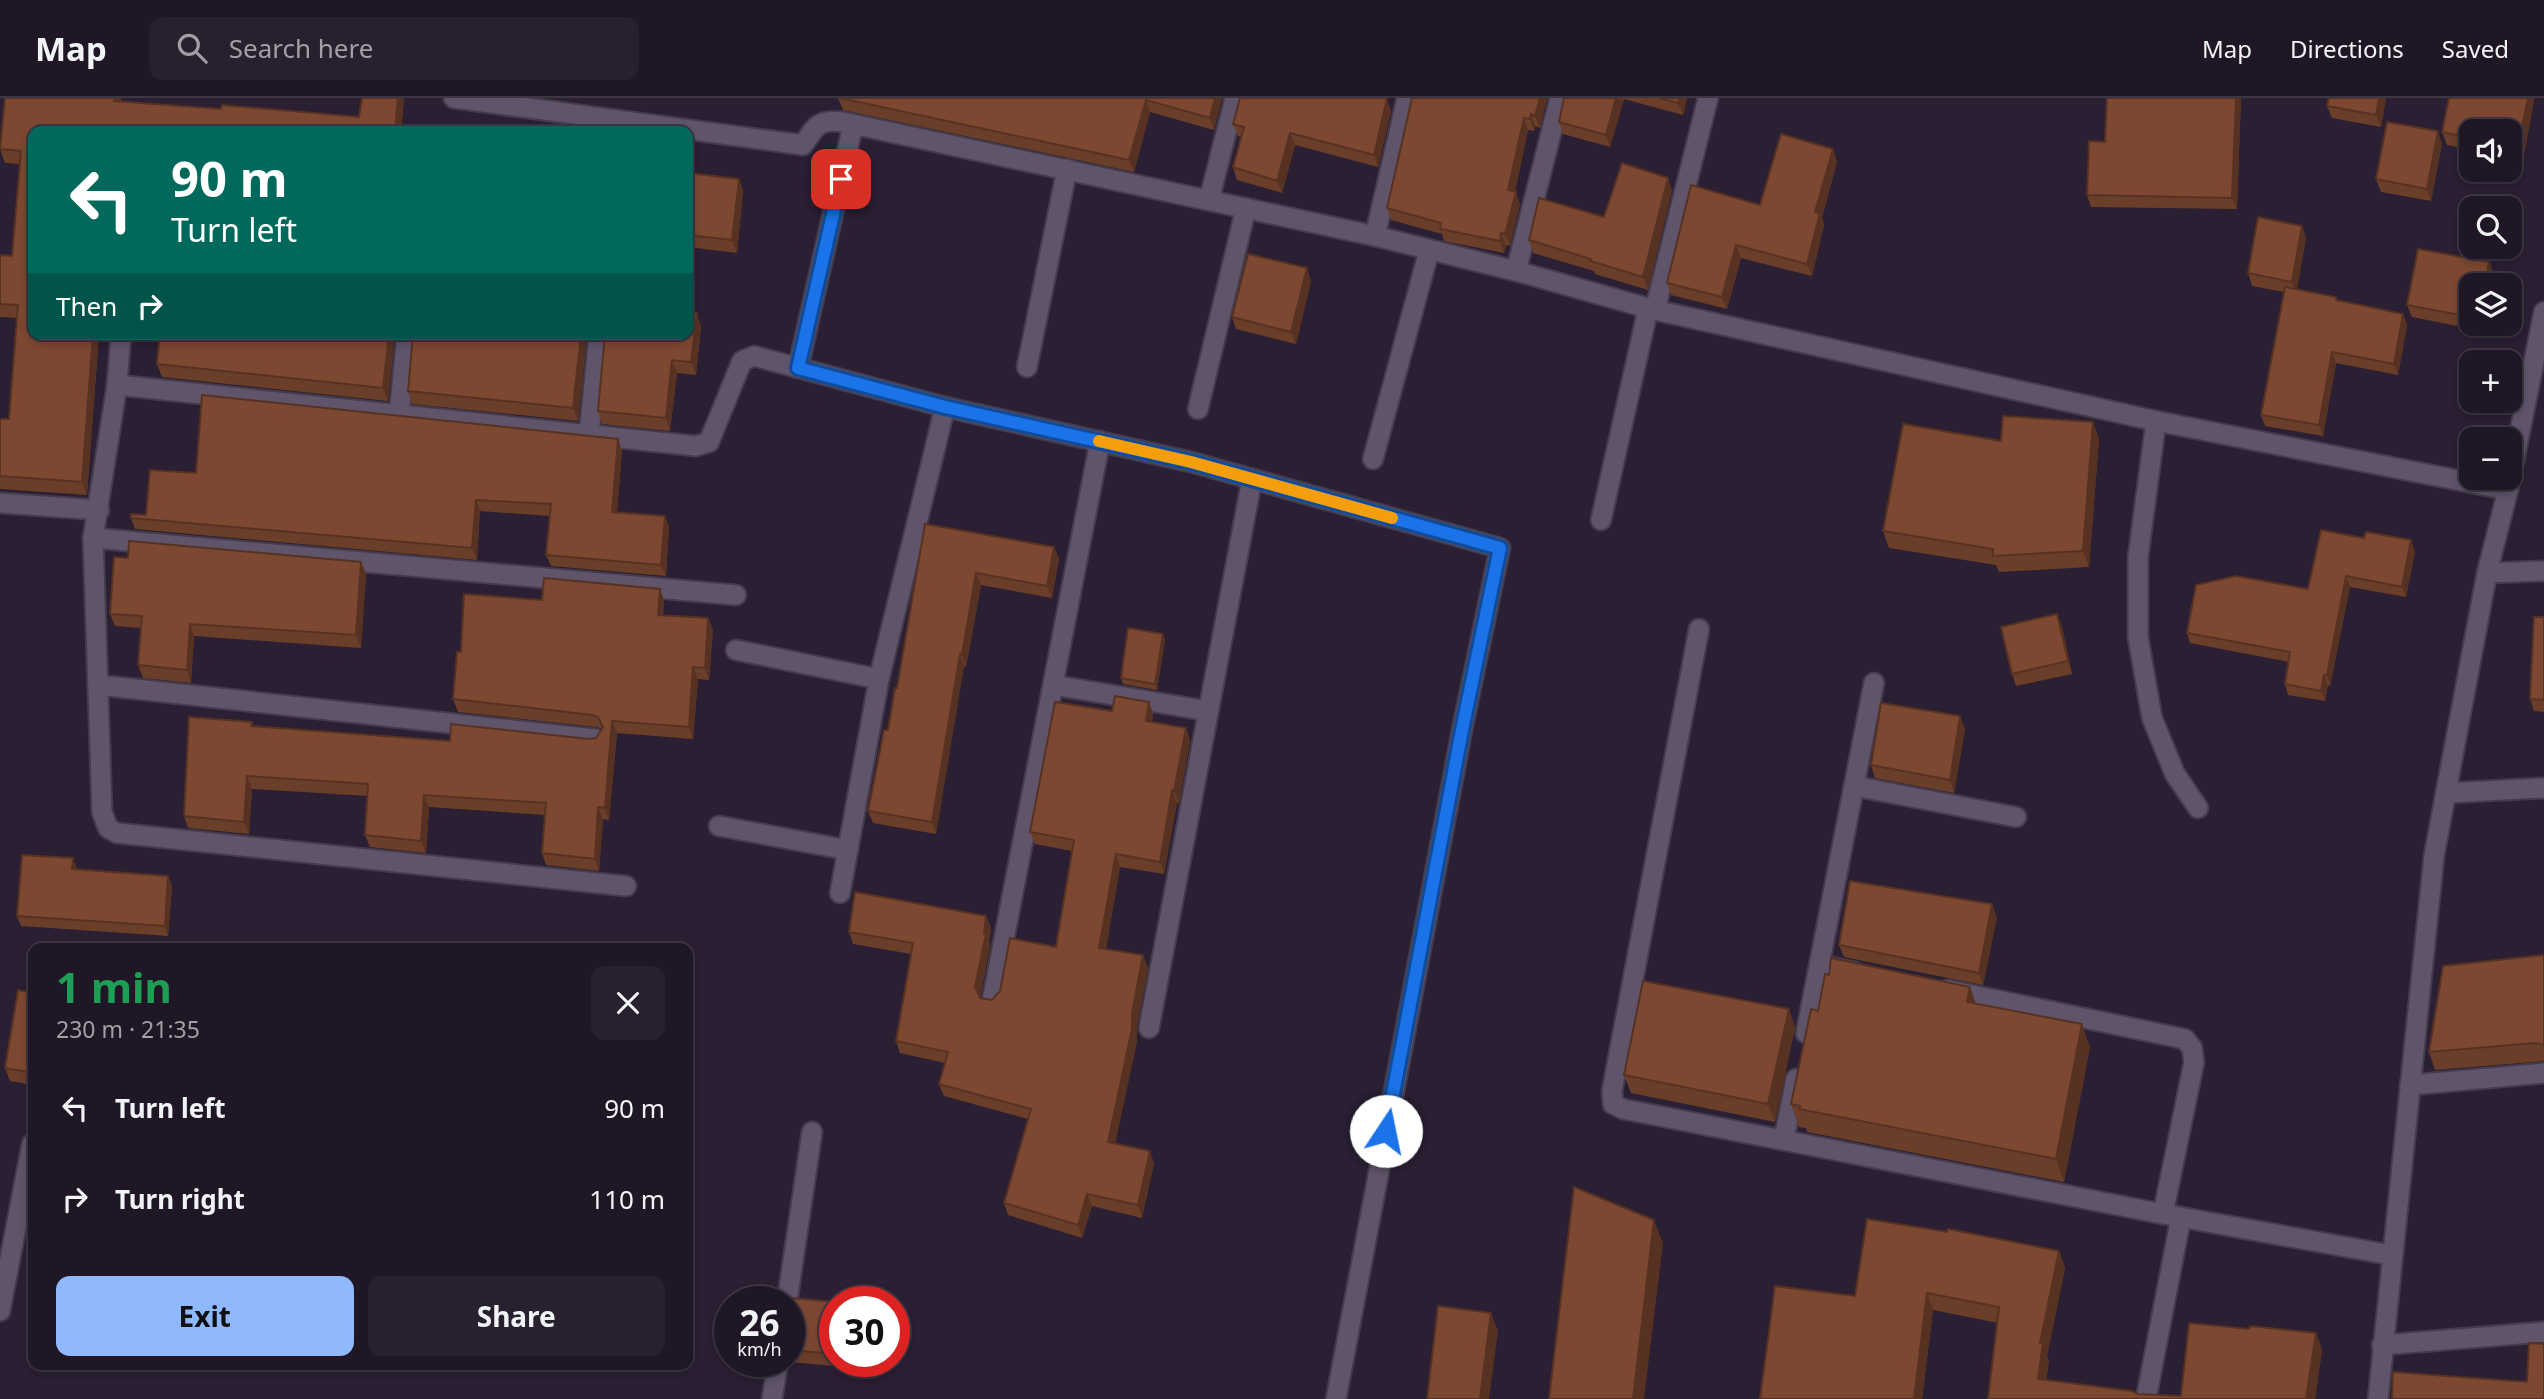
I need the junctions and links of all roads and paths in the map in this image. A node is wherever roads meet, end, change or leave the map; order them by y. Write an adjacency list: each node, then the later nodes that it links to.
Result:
1 (454, 98): 6 (street)
2 (1235, 98): 11 (street)
3 (1407, 98): 13 (street)
4 (1560, 98): 15 (street)
5 (1708, 98): 16 (street)
6 (550, 104): 8 (street)
7 (853, 125): 9 (street); 10 (street); 21 (street)
8 (686, 126)
9 (693, 127)
10 (1068, 169): 11 (street); 22 (street)
11 (1209, 200): 12 (street)
12 (1246, 208): 13 (street); 25 (street)
13 (1375, 236): 14 (street)
14 (1429, 251): 15 (street); 31 (street)
15 (1516, 271): 16 (street)
16 (1652, 310): 27 (street); 37 (street)
17 (2544, 312): 28 (street)
18 (121, 340): 23 (street)
19 (406, 340): 26 (street)
20 (598, 340): 29 (street)
21 (798, 368): 24 (street); 29 (street)
22 (1027, 368)
23 (117, 385): 26 (street); 36 (street)
24 (945, 407): 30 (street); 44 (street)
25 (1198, 408)
26 (399, 415): 29 (street)
27 (2155, 421): 33 (street); 53 (street)
28 (2521, 427)
29 (589, 435)
30 (1100, 442): 32 (street); 47 (street)
31 (1373, 458)
32 (1252, 479): 48 (street); 77 (street)
33 (2459, 480)
34 (2508, 490): 40 (street)
35 (0, 503): 36 (street)
36 (99, 510): 38 (street)
37 (1601, 520)
38 (93, 538): 41 (street); 46 (street)
39 (2544, 571): 40 (street)
40 (2487, 573): 52 (street)
41 (736, 596)
42 (1699, 629): 67 (street)
43 (736, 650): 44 (street)
44 (879, 679): 56 (street)
45 (1874, 683): 50 (street)
46 (98, 685): 49 (street); 57 (street)
47 (1053, 685): 48 (street); 62 (street)
48 (1208, 711): 63 (street)
49 (595, 739)
50 (1854, 786): 54 (street); 59 (street)
51 (2544, 789): 52 (street)
52 (2446, 793): 65 (street)
53 (2199, 808)
54 (2016, 817)
55 (719, 825): 56 (street)
56 (848, 850): 58 (street)
57 (626, 886)
58 (840, 892)
59 (1821, 965): 60 (street); 67 (street)
60 (1874, 976)
61 (1928, 986): 69 (street)
62 (992, 1001)
63 (1149, 1028)
64 (2544, 1073): 65 (street)
65 (2410, 1085): 70 (street)
66 (812, 1132): 71 (street)
67 (1784, 1139): 69 (street)
68 (28, 1165): 72 (street)
69 (2172, 1215): 70 (street); 78 (street)
70 (2392, 1255): 74 (street)
71 (789, 1286)
72 (0, 1311)
73 (2544, 1332): 74 (street)
74 (2382, 1345): 79 (street)
75 (776, 1377): 76 (street)
76 (772, 1399)
77 (1336, 1399)
78 (2146, 1399)
79 (2378, 1399)

